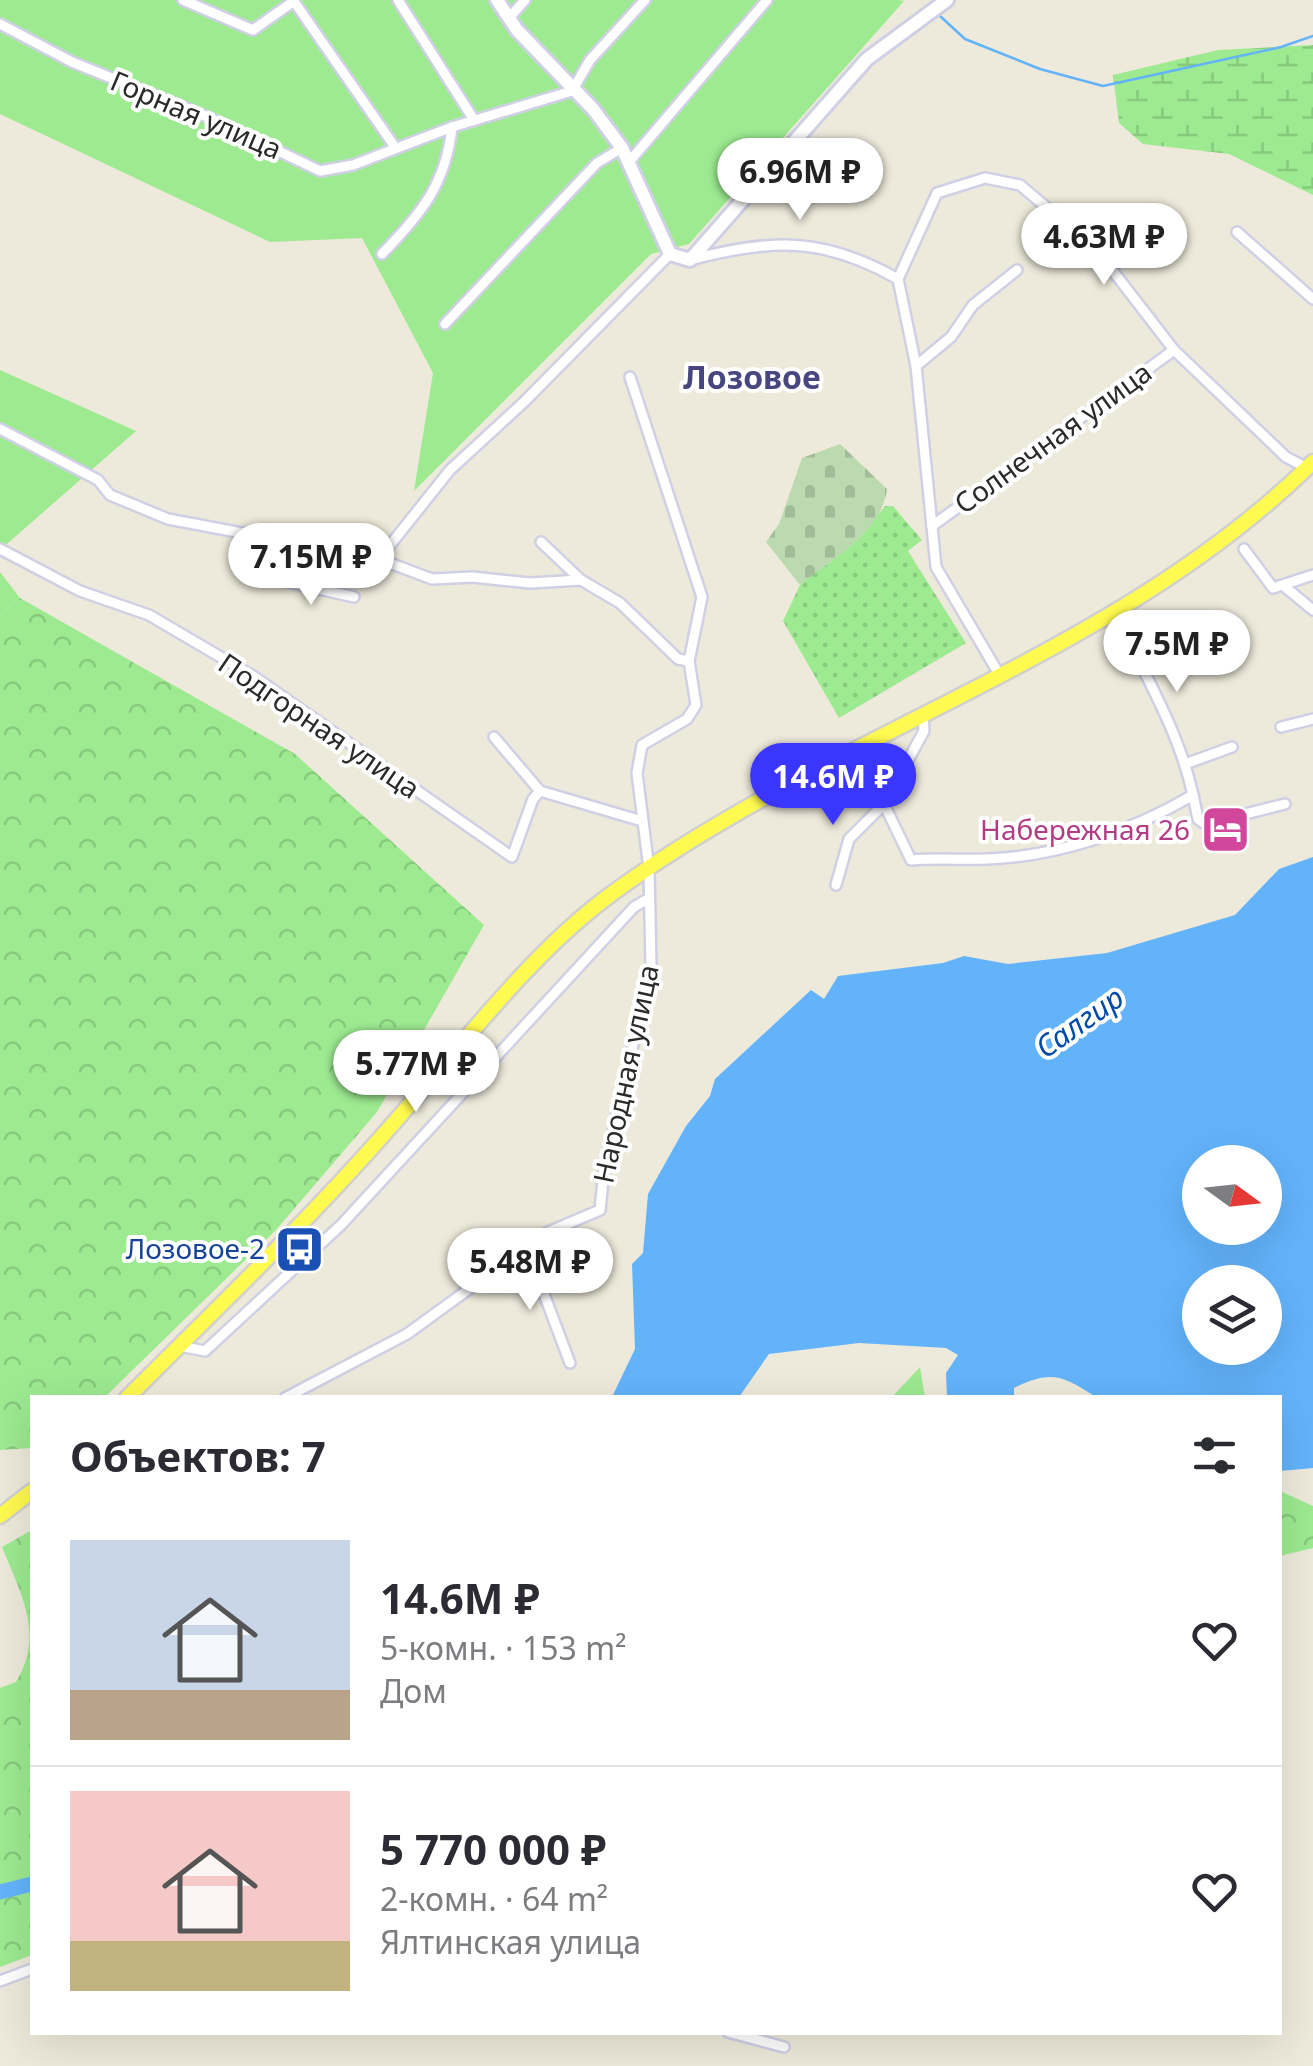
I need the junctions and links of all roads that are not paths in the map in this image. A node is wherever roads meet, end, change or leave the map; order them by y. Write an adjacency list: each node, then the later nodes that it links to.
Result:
1 (183, 0): 2 (street)
2 (293, 0): 14 (street)
3 (398, 0): 12 (street)
4 (498, 0): 9 (main road)
5 (524, 0): 9 (street)
6 (645, 0): 11 (street)
7 (767, 0): 16 (street)
8 (944, 3): 20 (main road)
9 (509, 18): 11 (main road)
10 (0, 24): 14 (street, Горная улица)
11 (572, 91): 12 (street, Горная улица); 15 (main road)
12 (474, 120): 13 (street, Горная улица)
13 (452, 127): 14 (street, Горная улица); 18 (street)
14 (395, 147)
15 (622, 148): 16 (main road); 24 (street)
16 (629, 162): 19 (main road)
17 (1237, 232): 23 (street)
18 (382, 254)
19 (670, 254): 20 (main road); 35 (street)
20 (690, 260): 22 (street)
21 (1017, 270): 26 (street)
22 (898, 279): 25 (street); 26 (street)
23 (1313, 299)
24 (446, 324)
25 (1174, 350): 29 (street); 30 (street, Солнечная улица)
26 (916, 366): 30 (street)
27 (630, 377): 44 (street)
28 (0, 430): 32 (street)
29 (1310, 465): 43 (main road)
30 (932, 526): 45 (street)
31 (540, 542): 39 (street)
32 (291, 545): 35 (street); 38 (street)
33 (1244, 549): 40 (street)
34 (0, 550): 52 (street, Подгорная улица)
35 (378, 559): 39 (street)
36 (1313, 575): 40 (street)
37 (260, 576): 38 (street)
38 (279, 580): 41 (street)
39 (581, 580): 44 (street)
40 (1285, 587): 42 (street)
41 (354, 597)
42 (1313, 610)
43 (1114, 612): 45 (main road); 51 (street)
44 (689, 662): 56 (street, Народная улица)
45 (999, 674): 46 (main road)
46 (922, 712): 54 (street); 57 (main road)
47 (1313, 720): 48 (street)
48 (1281, 727)
49 (494, 736): 52 (street)
50 (1232, 747): 51 (street)
51 (1185, 764): 53 (street)
52 (540, 792): 56 (street)
53 (1193, 795): 54 (street); 55 (street)
54 (884, 804): 58 (street)
55 (1285, 804)
56 (642, 821): 57 (street, Народная улица)
57 (649, 869): 59 (street, Народная улица); 61 (main road)
58 (836, 885)
59 (646, 900): 60 (street, Народная улица); 61 (street)
60 (527, 1249): 62 (street); 64 (street, Народная улица)
61 (179, 1346): 63 (main road)
62 (570, 1363)
63 (130, 1395)
64 (291, 1395)
65 (30, 1497): 66 (main road)
66 (0, 1516)
67 (30, 1971): 68 (street)
68 (0, 1981)
69 (739, 2035): 70 (street)
70 (784, 2047)

